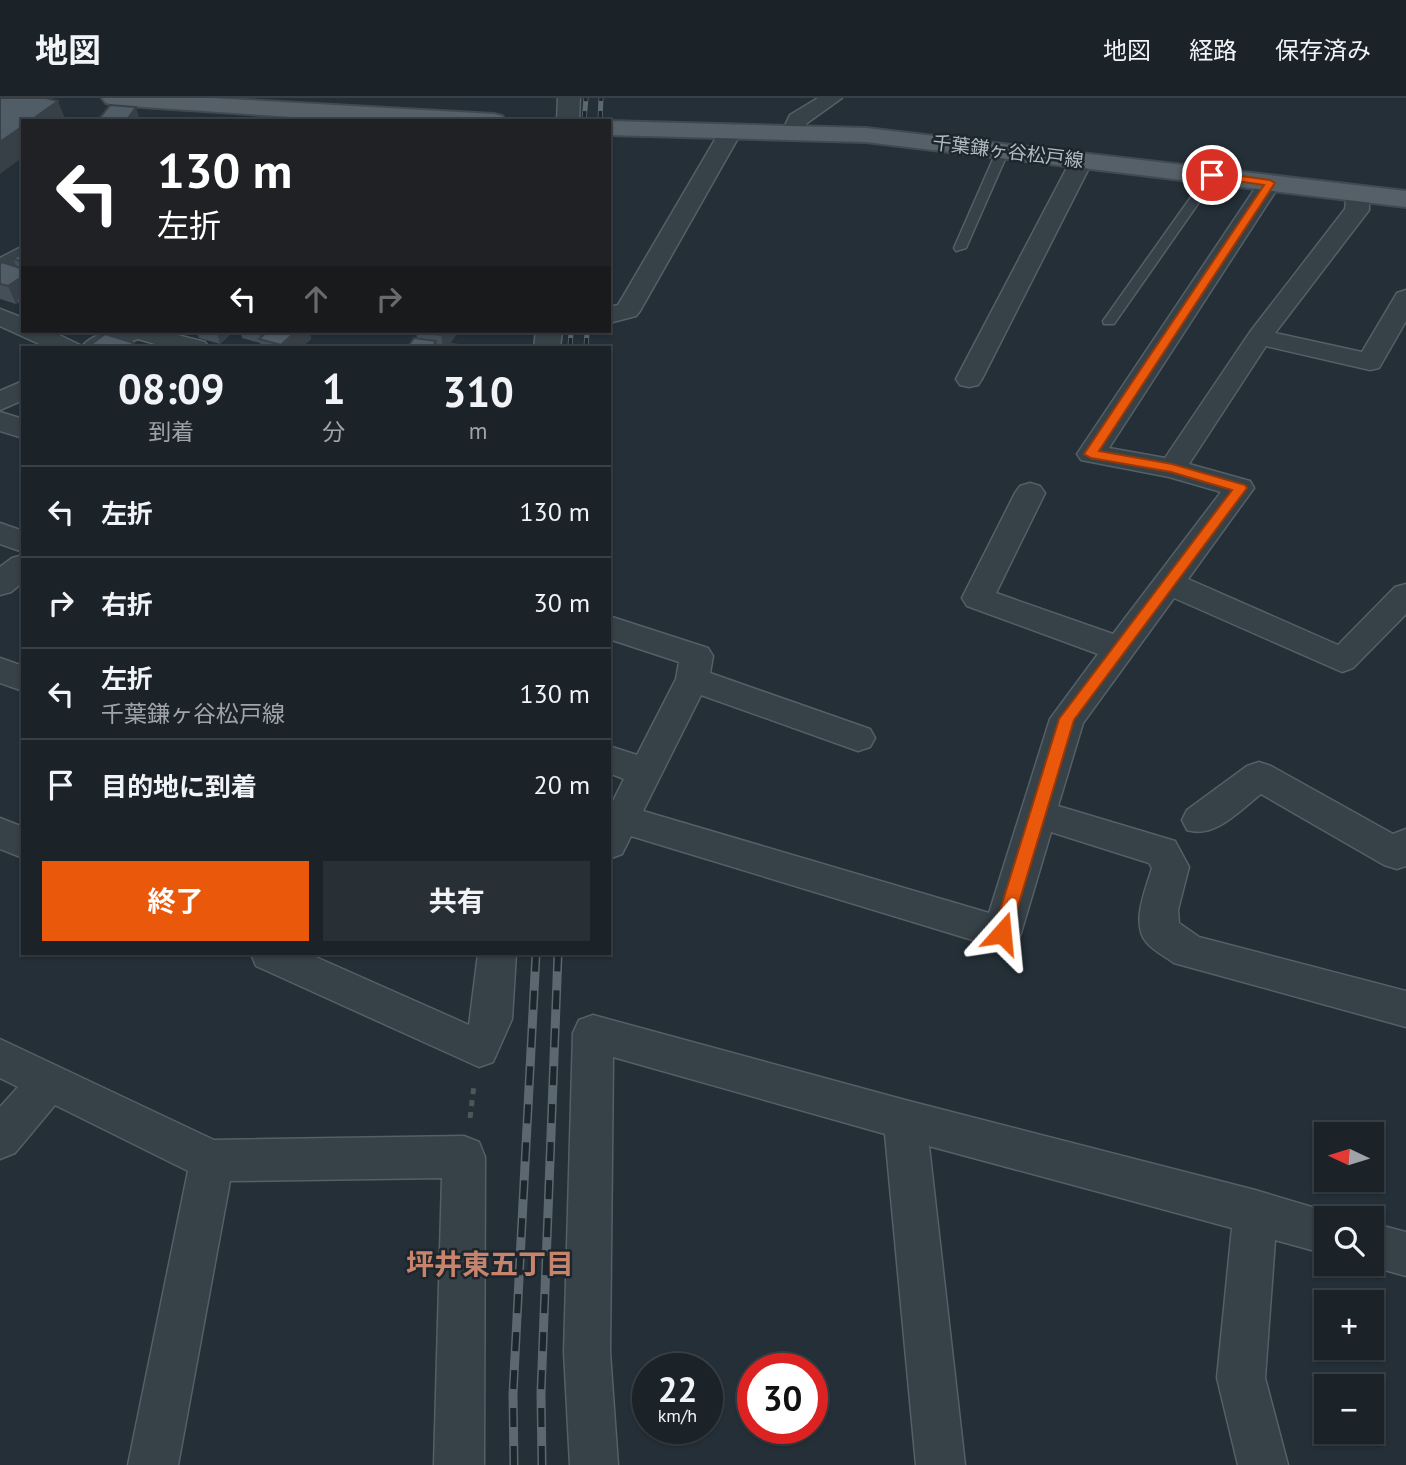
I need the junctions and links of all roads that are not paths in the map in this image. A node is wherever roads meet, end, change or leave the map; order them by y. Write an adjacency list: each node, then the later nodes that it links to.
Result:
1 (114, 98): 4 (main road)
2 (569, 98): 5 (street)
3 (832, 98): 8 (street)
4 (455, 119)
5 (568, 119)
6 (611, 128): 7 (main road, 千葉鎌ヶ谷松戸線)
7 (731, 131): 8 (main road, 千葉鎌ヶ谷松戸線); 19 (street)
8 (793, 132): 9 (main road, 千葉鎌ヶ谷松戸線)
9 (1003, 150): 10 (main road, 千葉鎌ヶ谷松戸線); 15 (lane)
10 (1082, 160): 11 (main road, 千葉鎌ヶ谷松戸線); 30 (street)
11 (1212, 175): 12 (main road, 千葉鎌ヶ谷松戸線); 21 (lane)
12 (1270, 183): 13 (main road, 千葉鎌ヶ谷松戸線); 35 (street)
13 (1358, 194): 14 (main road, 千葉鎌ヶ谷松戸線); 26 (street)
14 (1406, 199)
15 (960, 248)
16 (21, 254): 17 (street)
17 (0, 269)
18 (1406, 298): 26 (street)
19 (611, 315)
20 (0, 317): 22 (street)
21 (1109, 321)
22 (21, 326)
23 (35, 333): 27 (street)
24 (123, 333): 28 (street)
25 (146, 333): 29 (street)
26 (1259, 337): 35 (street)
27 (65, 346)
28 (97, 346)
29 (189, 346)
30 (970, 379)
31 (21, 390): 32 (street)
32 (0, 402)
33 (0, 421): 34 (street)
34 (21, 428)
35 (1172, 468): 40 (street)
36 (1030, 494): 44 (street)
37 (0, 533): 38 (street)
38 (21, 541)
39 (21, 567): 41 (street)
40 (1169, 583): 42 (street); 44 (street)
41 (0, 584)
42 (1406, 595)
43 (611, 628): 47 (street)
44 (1119, 649): 51 (street)
45 (0, 670): 46 (street)
46 (21, 678)
47 (692, 679): 48 (street); 50 (street)
48 (858, 738)
49 (611, 759): 50 (street)
50 (645, 772): 53 (street)
51 (1040, 814): 53 (street); 59 (street)
52 (1200, 820): 56 (street)
53 (615, 832)
54 (0, 833): 55 (street)
55 (21, 842)
56 (1406, 844)
57 (272, 955): 58 (street)
58 (497, 955)
59 (1406, 1009)
60 (0, 1058): 61 (street)
61 (48, 1082): 63 (street); 64 (street)
62 (905, 1120): 65 (street); 71 (street); 72 (street)
63 (0, 1139)
64 (212, 1161): 69 (street); 70 (street)
65 (1255, 1212): 66 (street); 73 (street)
66 (1314, 1229)
67 (1384, 1248): 68 (street)
68 (1406, 1254)
69 (153, 1465)
70 (459, 1465)
71 (594, 1465)
72 (941, 1465)
73 (1263, 1465)

